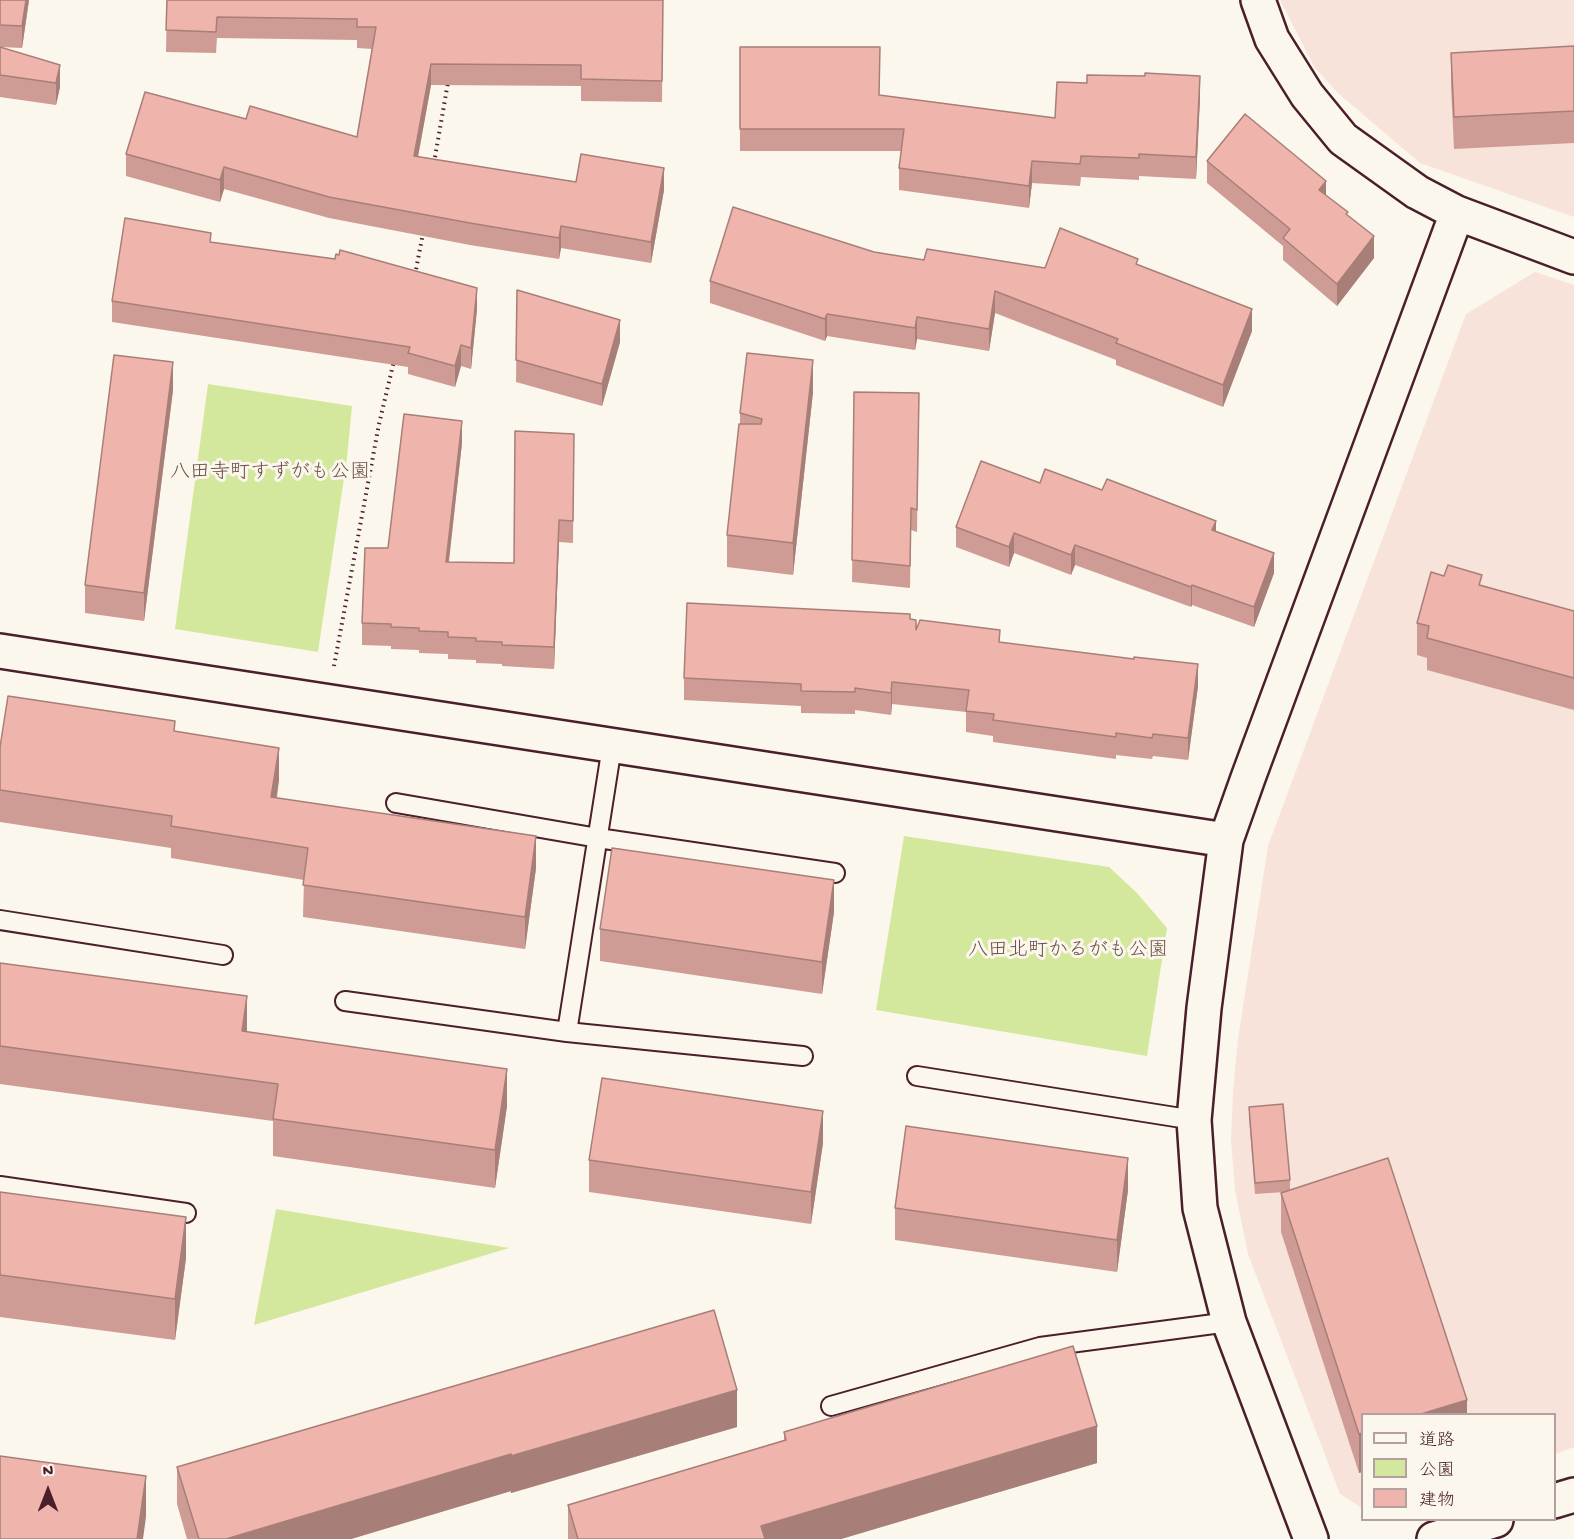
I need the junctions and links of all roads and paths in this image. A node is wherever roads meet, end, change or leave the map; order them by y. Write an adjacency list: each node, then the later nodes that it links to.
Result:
1 (1258, 0): 4 (street)
2 (448, 81): 3 (path)
3 (433, 171)
4 (1457, 213): 6 (street); 14 (street)
5 (424, 227): 7 (path)
6 (1574, 257)
7 (413, 283)
8 (395, 359): 10 (path)
9 (0, 651): 11 (street)
10 (333, 671)
11 (612, 746): 13 (lane); 14 (street)
12 (396, 803): 13 (lane)
13 (598, 838): 15 (lane); 19 (lane)
14 (1226, 840): 22 (street)
15 (835, 873)
16 (0, 920): 17 (lane)
17 (223, 955)
18 (345, 1001): 19 (lane)
19 (567, 1032): 20 (lane)
20 (803, 1056)
21 (916, 1076): 22 (lane)
22 (1194, 1120): 25 (street)
23 (0, 1186): 24 (lane)
24 (186, 1213)
25 (1229, 1322): 26 (lane); 30 (street)
26 (831, 1406)
27 (1574, 1495): 28 (street)
28 (1556, 1500)
29 (1493, 1521): 31 (street)
30 (1311, 1539)
31 (1434, 1539)

